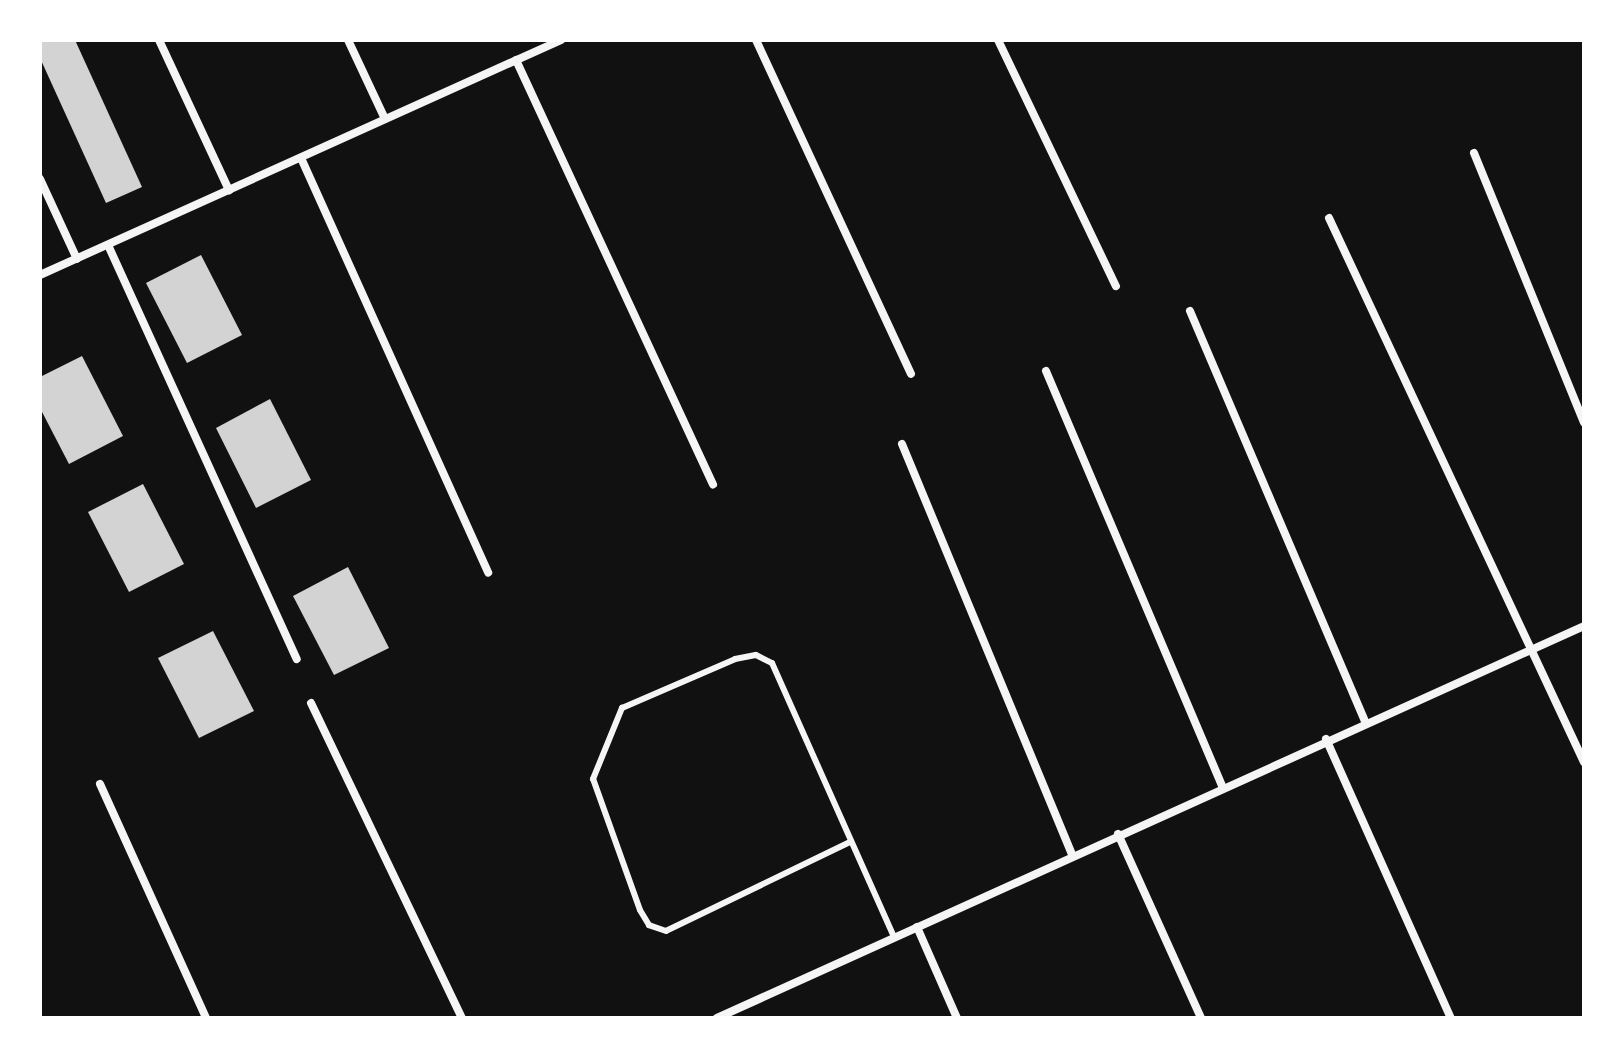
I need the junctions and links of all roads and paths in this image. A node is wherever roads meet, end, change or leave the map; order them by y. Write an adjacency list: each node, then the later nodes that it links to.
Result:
1 (159, 40): 12 (street)
2 (348, 40): 8 (street)
3 (561, 40): 6 (street)
4 (756, 40): 20 (street)
5 (998, 40): 17 (street)
6 (544, 43): 7 (street)
7 (516, 60): 8 (street); 23 (street)
8 (385, 119): 10 (street)
9 (1474, 153): 21 (street)
10 (301, 158): 12 (street); 24 (street)
11 (40, 179): 15 (street)
12 (229, 190): 14 (street)
13 (1329, 218): 26 (street)
14 (108, 245): 15 (street); 27 (street)
15 (77, 259): 16 (street)
16 (40, 275)
17 (1116, 286)
18 (1190, 311): 29 (street)
19 (1046, 371): 33 (street)
20 (911, 374)
21 (1584, 422)
22 (902, 444): 36 (street)
23 (713, 485)
24 (488, 573)
25 (1584, 626): 26 (street)
26 (1530, 646): 29 (street); 31 (street)
27 (297, 659)
28 (311, 703): 40 (street)
29 (1365, 722): 30 (street)
30 (1326, 739): 33 (street); 44 (street)
31 (1584, 762)
32 (100, 784): 39 (street)
33 (1223, 787): 34 (street)
34 (1118, 834): 36 (street); 43 (street)
35 (850, 842): 35 (lane); 38 (lane)
36 (1072, 855): 37 (street)
37 (917, 927): 38 (street); 42 (street)
38 (894, 937): 41 (street)
39 (206, 1018)
40 (462, 1018)
41 (717, 1018)
42 (957, 1018)
43 (1201, 1018)
44 (1451, 1018)

